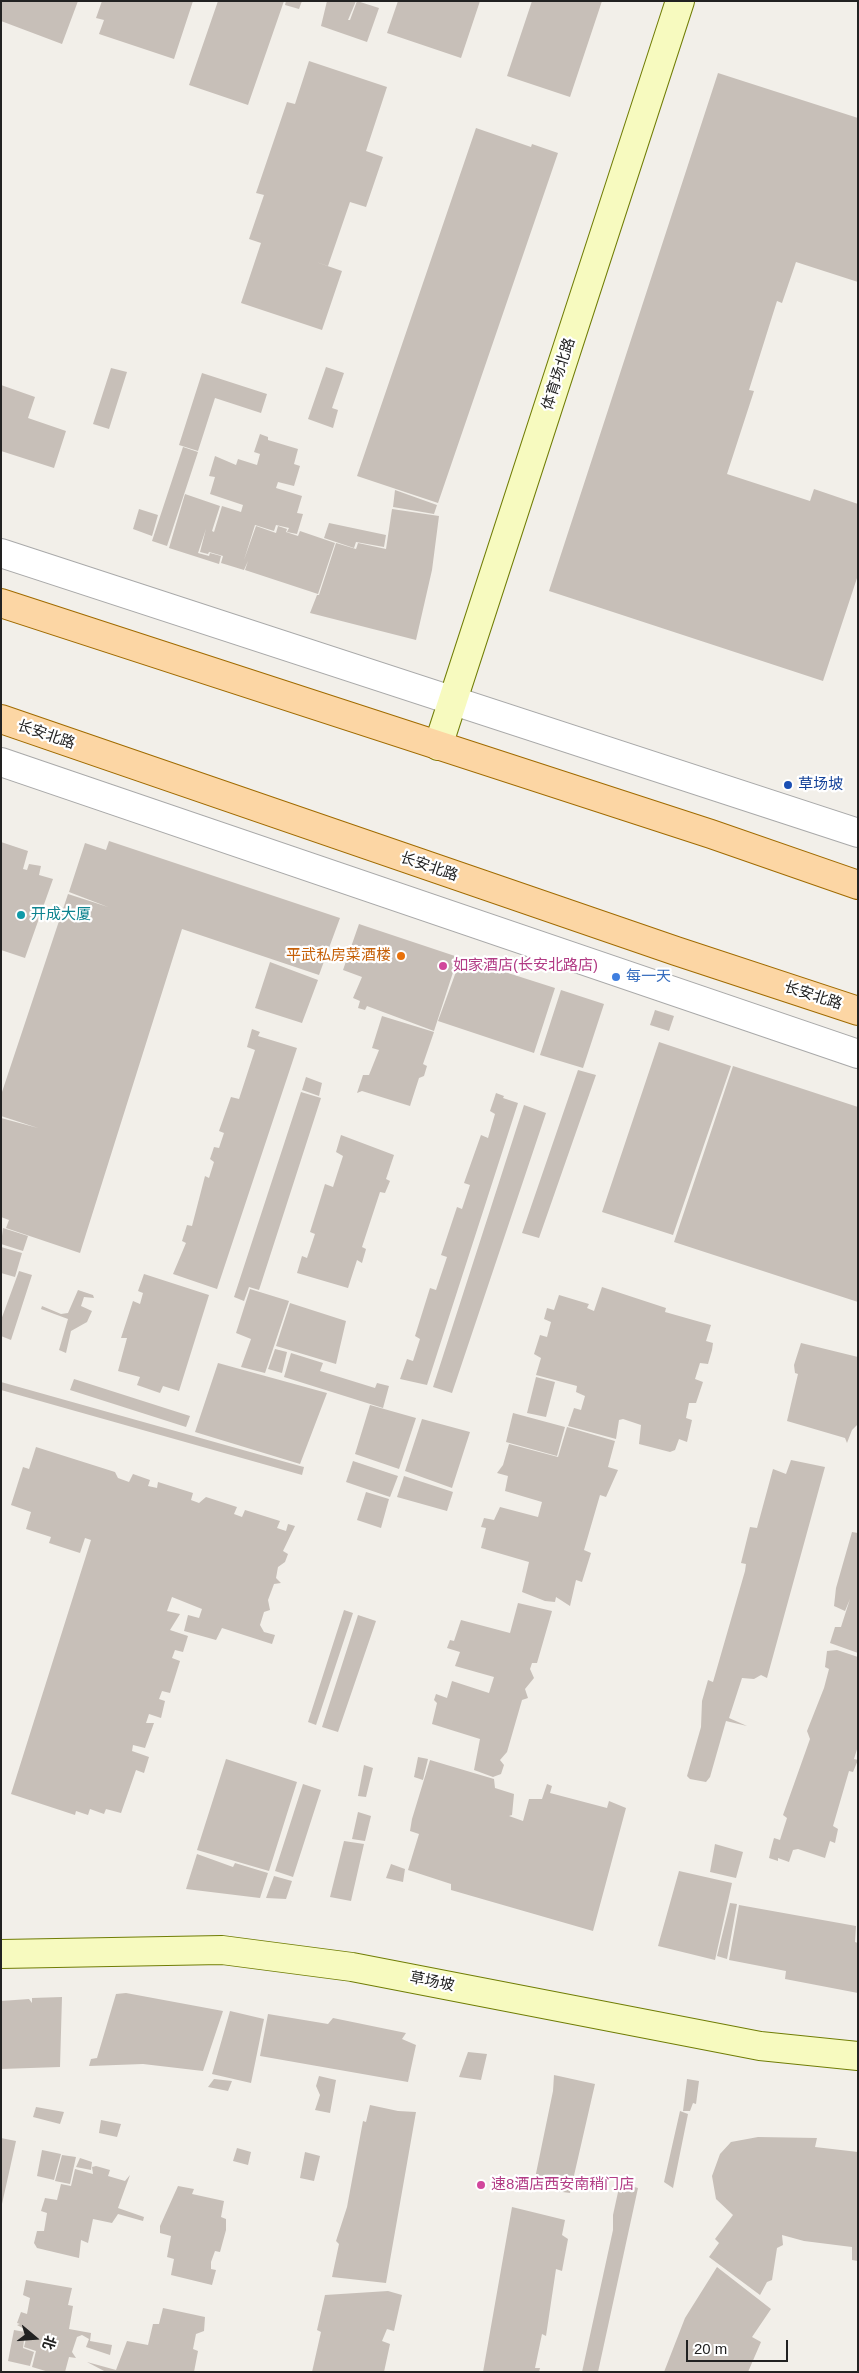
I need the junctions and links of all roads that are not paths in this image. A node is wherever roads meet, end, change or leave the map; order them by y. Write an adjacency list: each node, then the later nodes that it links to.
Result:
1 (680, 1): 4 (street, 体育场北路)
2 (1, 553): 4 (street)
3 (1, 603): 6 (main road)
4 (452, 700): 6 (street, 体育场北路); 8 (street)
5 (1, 719): 10 (main road, 长安北路)
6 (438, 746): 9 (main road)
7 (1, 762): 11 (street)
8 (858, 834)
9 (858, 885)
10 (858, 1011)
11 (858, 1054)
12 (1, 1954): 13 (street, 草场坡)
13 (858, 2056)

